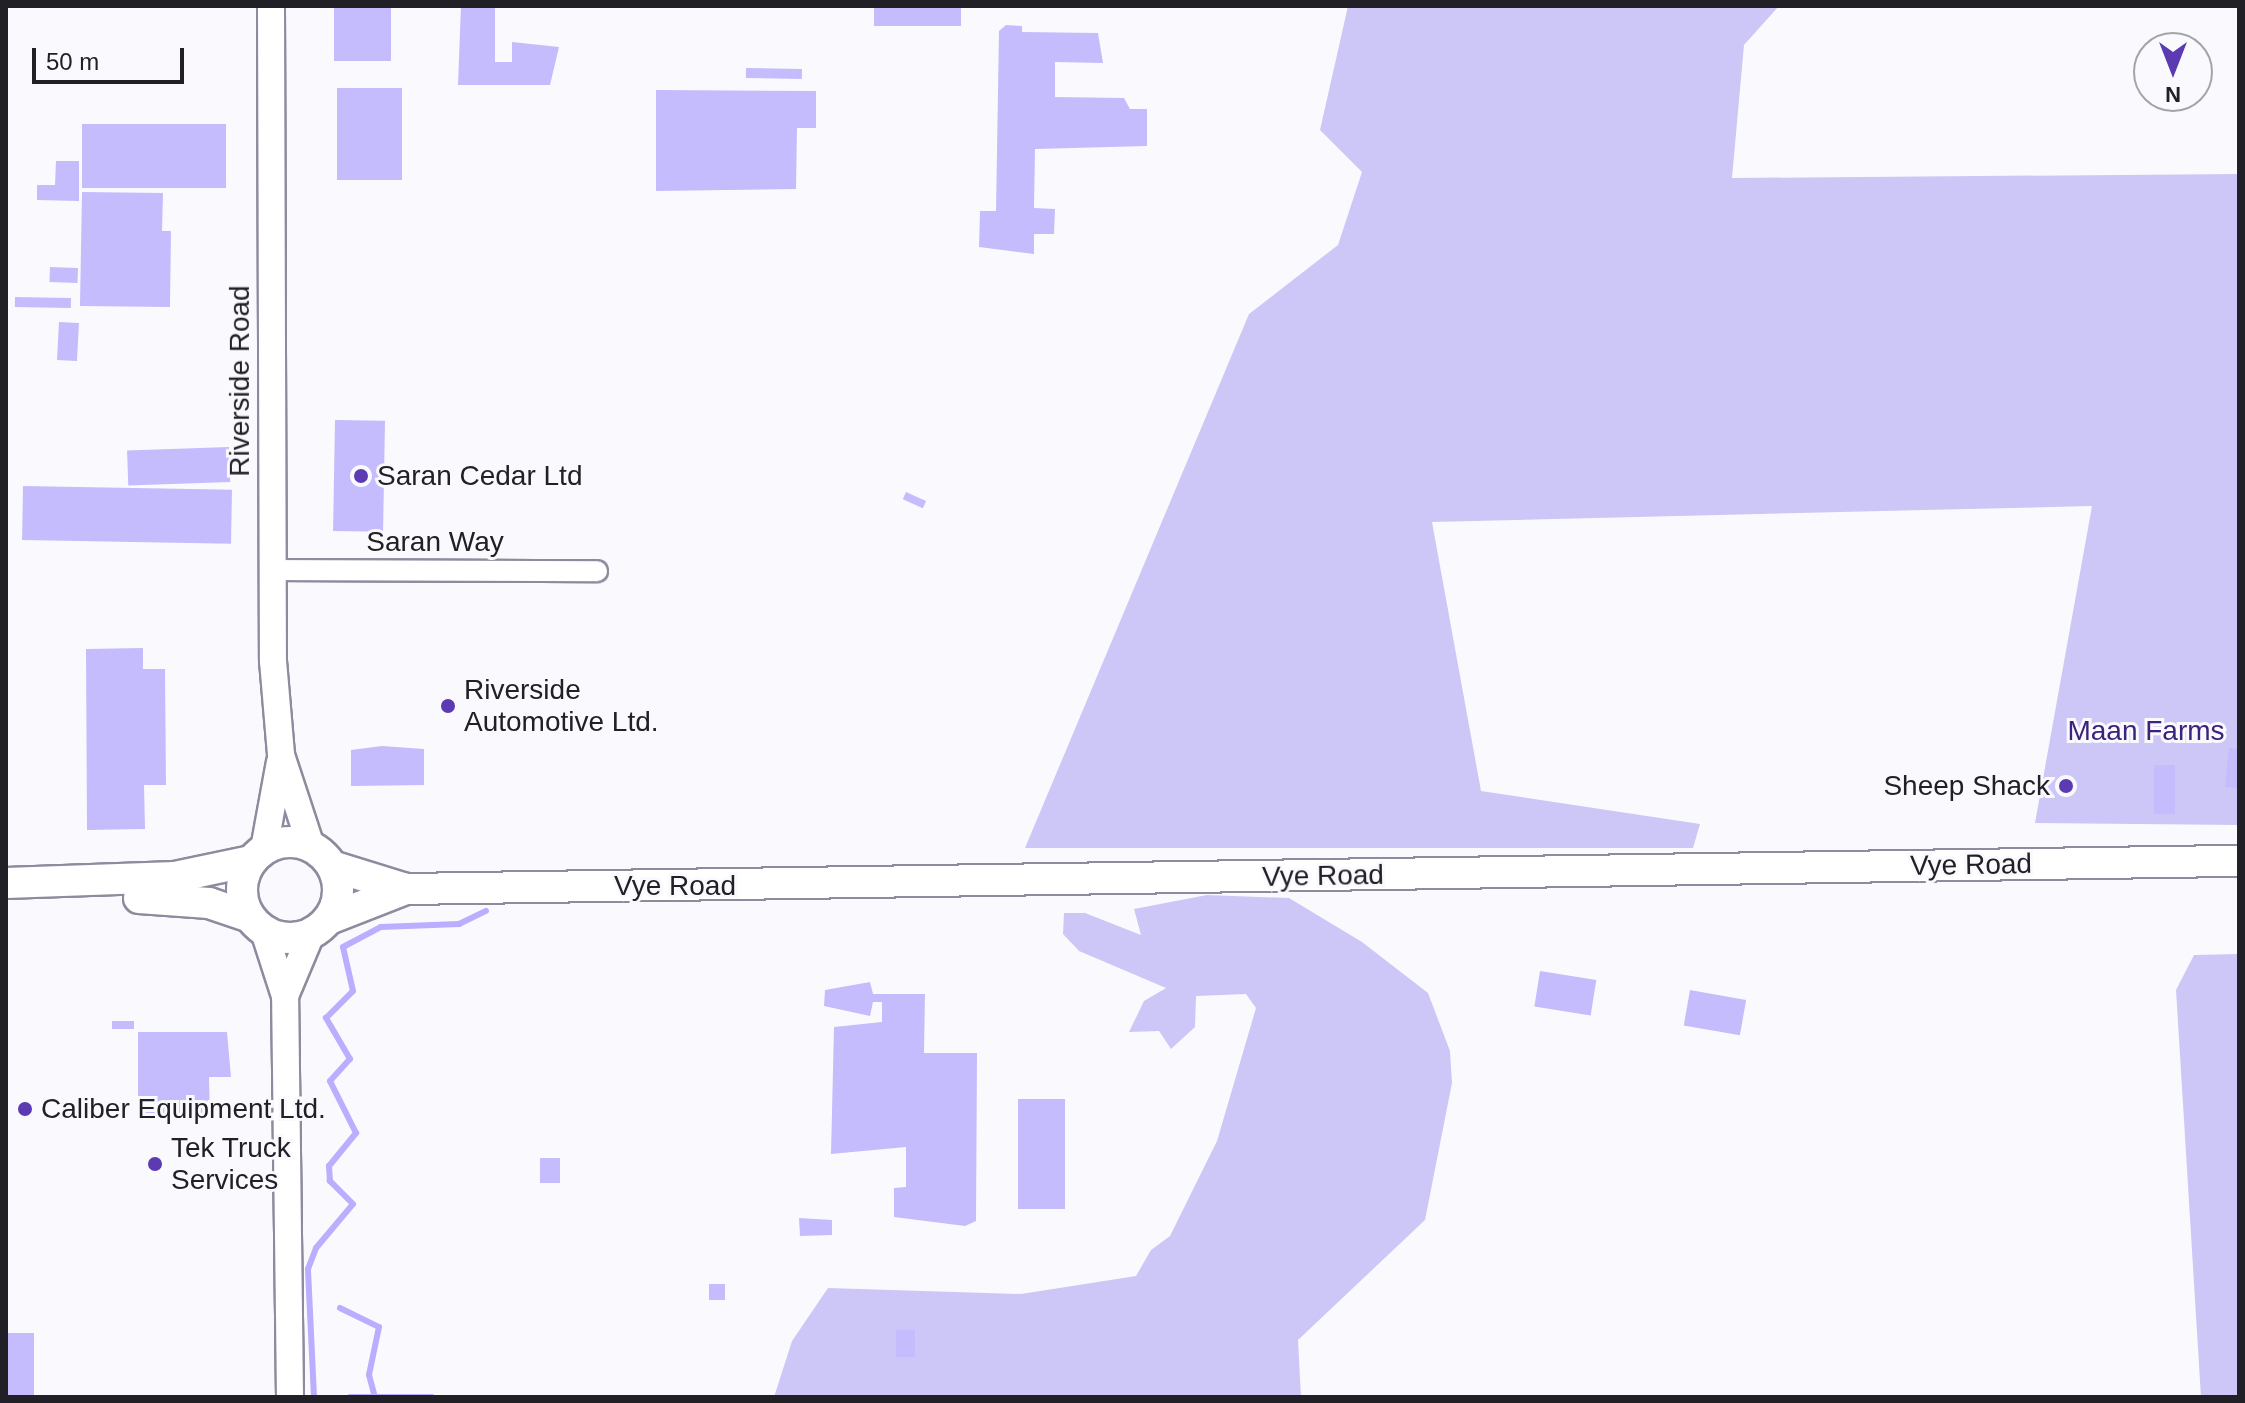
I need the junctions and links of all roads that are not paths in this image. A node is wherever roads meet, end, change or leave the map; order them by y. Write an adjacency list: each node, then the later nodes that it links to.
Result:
1 (271, 6): 2 (street, Riverside Road)
2 (273, 570): 3 (street, Saran Way); 4 (street, Riverside Road)
3 (597, 571)
4 (281, 755): 5 (street, Riverside Road); 6 (street, Riverside Road)
5 (258, 855): 6 (main road); 8 (main road); 11 (main road)
6 (322, 856): 9 (main road, Vye Road); 12 (main road)
7 (2239, 861): 9 (main road, Vye Road)
8 (6, 883)
9 (406, 889): 12 (main road, Vye Road)
10 (6, 901): 11 (main road)
11 (257, 924): 12 (main road); 13 (street)
12 (320, 927): 13 (street)
13 (285, 996): 14 (street)
14 (290, 1397)

